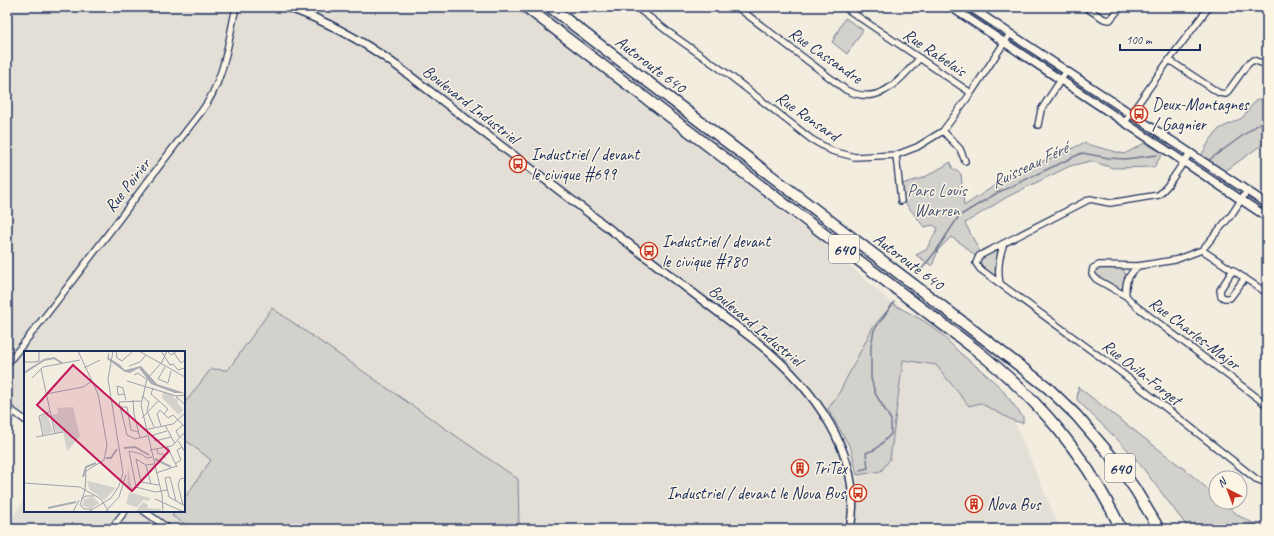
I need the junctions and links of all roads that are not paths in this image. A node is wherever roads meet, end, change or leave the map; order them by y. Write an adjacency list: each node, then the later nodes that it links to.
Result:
1 (236, 7): 42 (street, Rue Poirier)
2 (287, 7): 51 (street, Boulevard Industriel)
3 (526, 7): 52 (highway, Autoroute 640 / 640)
4 (550, 7): 53 (highway, Autoroute 640 / 640)
5 (636, 7): 26 (street, Rue Ronsard)
6 (737, 7): 15 (street, Rue Cassandre)
7 (844, 7): 15 (street, Rue Rabelais)
8 (951, 7): 14 (street)
9 (970, 7): 13 (street)
10 (1085, 7): 11 (street)
11 (1121, 7)
12 (1209, 7): 16 (street)
13 (1010, 34): 14 (street, Rue Ronsard); 18 (street)
14 (1004, 42): 19 (street); 20 (street, Rue Ronsard)
15 (920, 58): 20 (street, Rue Rabelais)
16 (1169, 60): 17 (street); 21 (street)
17 (1267, 65)
18 (1066, 72): 19 (street); 21 (street)
19 (1061, 80): 22 (street); 23 (street)
20 (971, 93): 24 (street, Rue Ronsard)
21 (1131, 114): 22 (street); 25 (street)
22 (1125, 122): 28 (street)
23 (1038, 125)
24 (943, 131): 26 (street, Rue Ronsard); 27 (street)
25 (1190, 153): 28 (street, Rue Ovila-Forget); 29 (street)
26 (896, 155): 31 (street)
27 (965, 161)
28 (1184, 162): 30 (street); 34 (street, Rue Ovila-Forget)
29 (1247, 191): 30 (street, Rue Charles-Major); 32 (street)
30 (1242, 200): 33 (street); 35 (street, Rue Charles-Major)
31 (901, 201)
32 (1267, 204)
33 (1267, 217)
34 (1004, 243): 39 (street); 39 (street, Rue Ovila-Forget)
35 (1202, 250): 36 (street, Rue Charles-Major); 37 (street)
36 (1138, 266): 41 (street, Rue Charles-Major); 41 (street, Rue Charles-Major)
37 (1233, 270): 38 (street); 38 (street)
38 (1245, 278): 40 (street)
39 (1000, 283): 46 (street, Rue Ovila-Forget)
40 (1267, 293)
41 (1126, 296): 43 (street, Rue Charles-Major)
42 (7, 364)
43 (1267, 405)
44 (7, 407): 45 (street)
45 (24, 419)
46 (1267, 483)
47 (124, 512): 49 (street)
48 (145, 512): 50 (street)
49 (111, 529)
50 (169, 529)
51 (850, 529)
52 (1121, 529)
53 (1160, 529)

